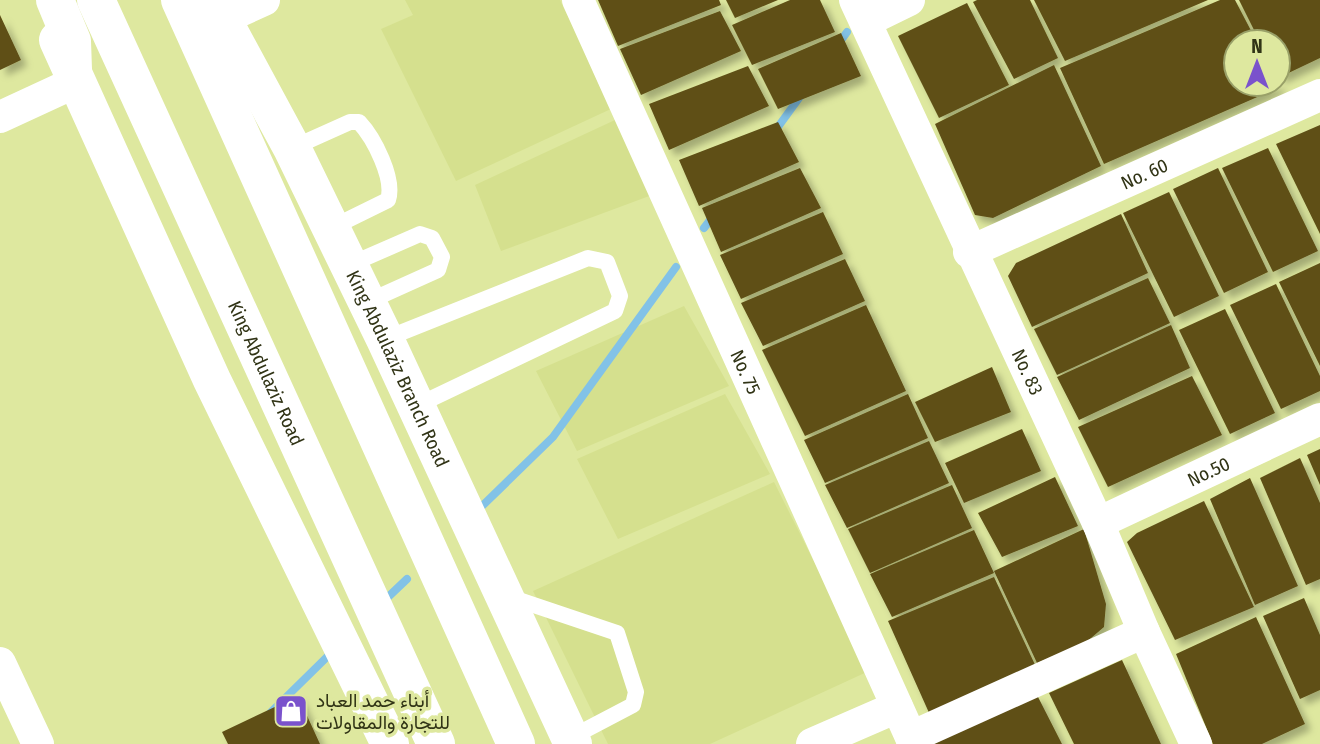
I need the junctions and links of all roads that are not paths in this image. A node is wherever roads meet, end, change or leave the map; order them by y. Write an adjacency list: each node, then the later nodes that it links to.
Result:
1 (39, 0): 10 (main road)
2 (55, 0): 10 (main road)
3 (96, 0): 30 (main road, King Abdulaziz Road)
4 (180, 0): 31 (main road)
5 (264, 0): 8 (street)
6 (578, 0): 25 (street, No. 75)
7 (909, 0): 9 (street)
8 (217, 6): 13 (main road, King Abdulaziz Branch Road)
9 (860, 10): 15 (street, No. 83)
10 (75, 76): 12 (street); 29 (main road)
11 (1320, 95): 15 (street, No. 60)
12 (0, 117)
13 (292, 148): 14 (main road, King Abdulaziz Branch Road); 14 (lane)
14 (331, 228): 16 (main road, King Abdulaziz Branch Road)
15 (969, 252): 21 (street, No. 83)
16 (349, 265): 17 (main road, King Abdulaziz Branch Road); 17 (lane)
17 (367, 303): 18 (main road, King Abdulaziz Branch Road)
18 (385, 339): 19 (main road, King Abdulaziz Branch Road); 19 (lane)
19 (416, 406): 22 (main road, King Abdulaziz Branch Road)
20 (1320, 419): 21 (street, No.50)
21 (1098, 523): 23 (street, No. 83)
22 (504, 595): 27 (main road, King Abdulaziz Branch Road); 27 (lane)
23 (1143, 632): 26 (street); 33 (street, No. 83)
24 (0, 663): 28 (street)
25 (897, 707): 26 (street, No. 75); 32 (street)
26 (913, 740)
27 (572, 741)
28 (38, 744)
29 (390, 744)
30 (436, 744)
31 (516, 744)
32 (812, 744)
33 (1196, 744)

